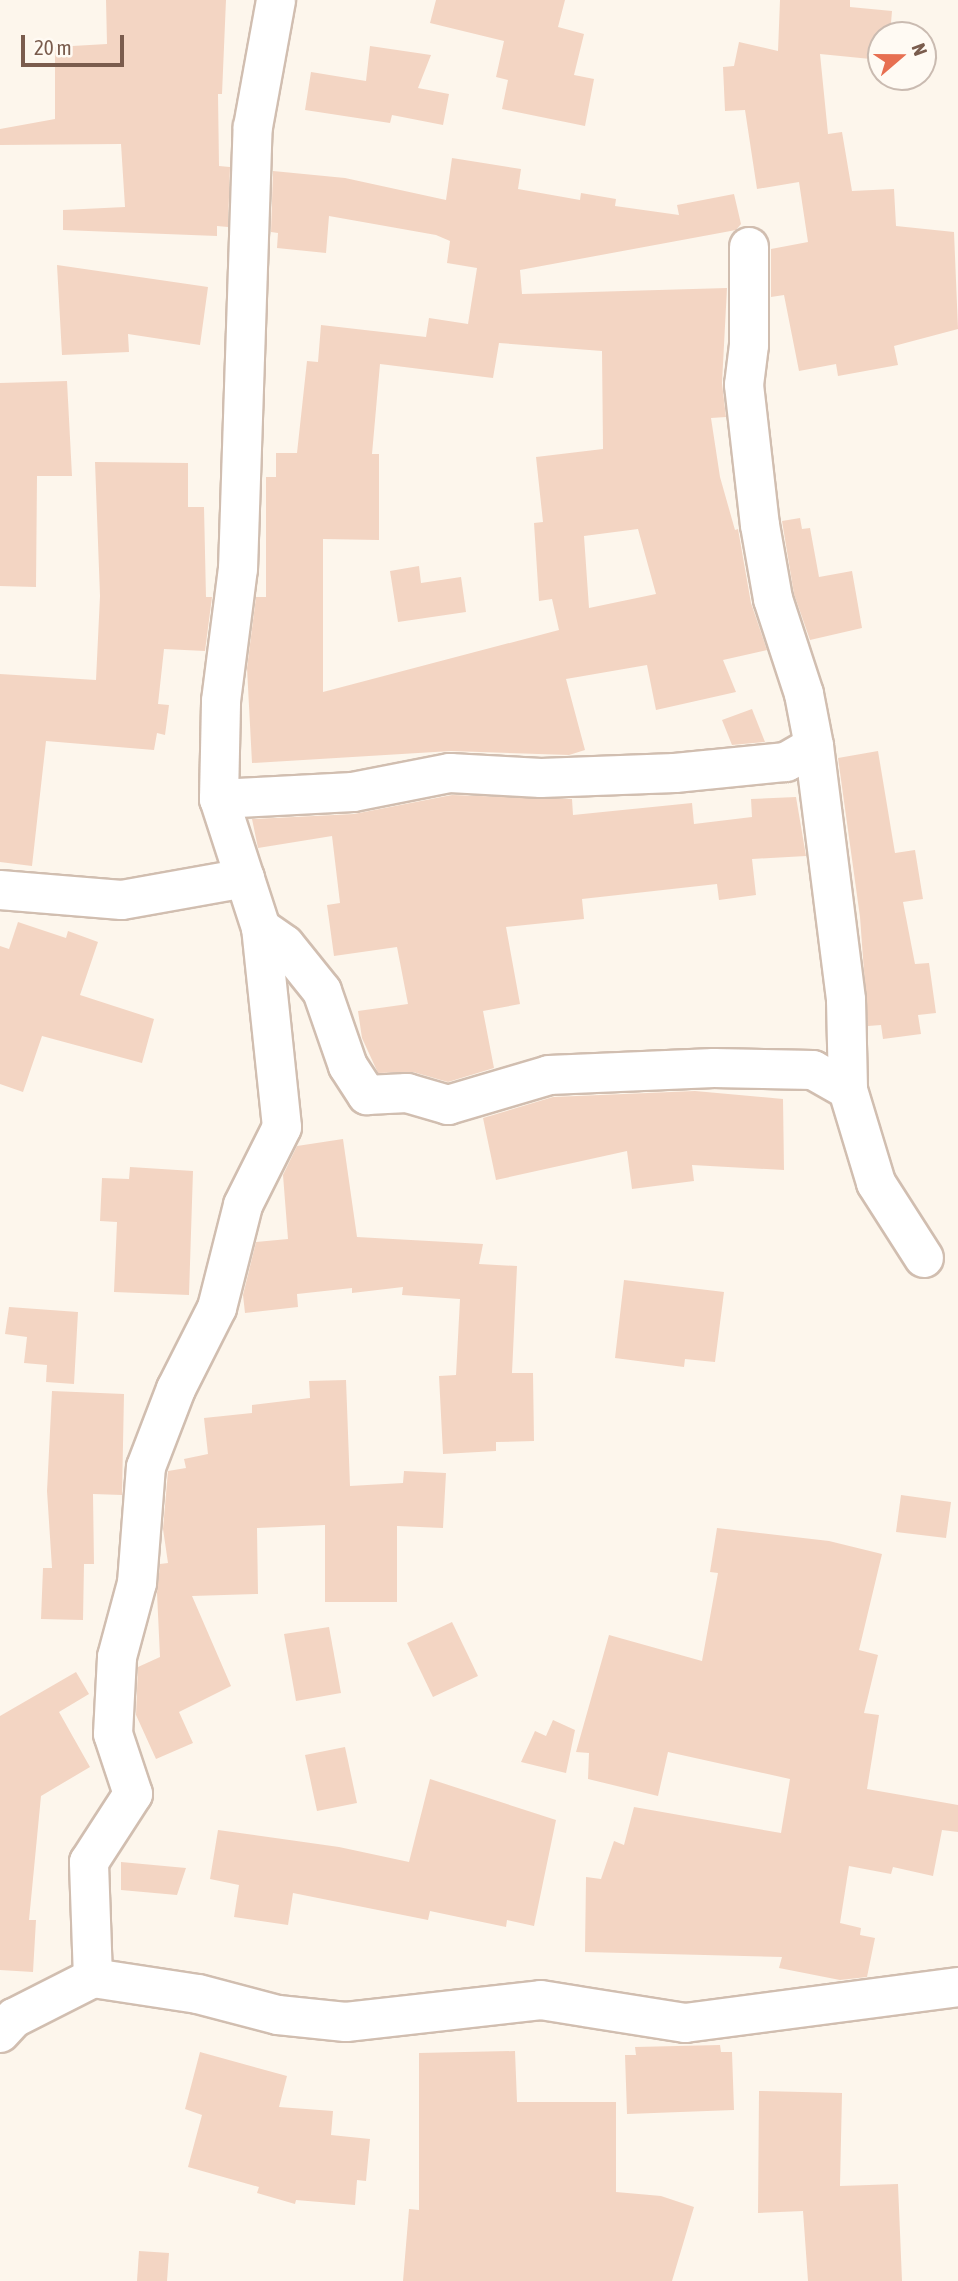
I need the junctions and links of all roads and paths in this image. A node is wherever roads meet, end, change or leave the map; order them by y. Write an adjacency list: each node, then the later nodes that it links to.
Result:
1 (276, 0): 4 (street)
2 (749, 247): 3 (street)
3 (814, 746): 4 (street); 8 (street)
4 (219, 799): 5 (street)
5 (244, 877): 6 (street); 7 (street)
6 (0, 890)
7 (261, 928): 8 (street); 10 (street)
8 (848, 1090): 9 (street)
9 (924, 1258)
10 (93, 1978): 11 (street); 12 (street)
11 (958, 1987)
12 (0, 2033)

